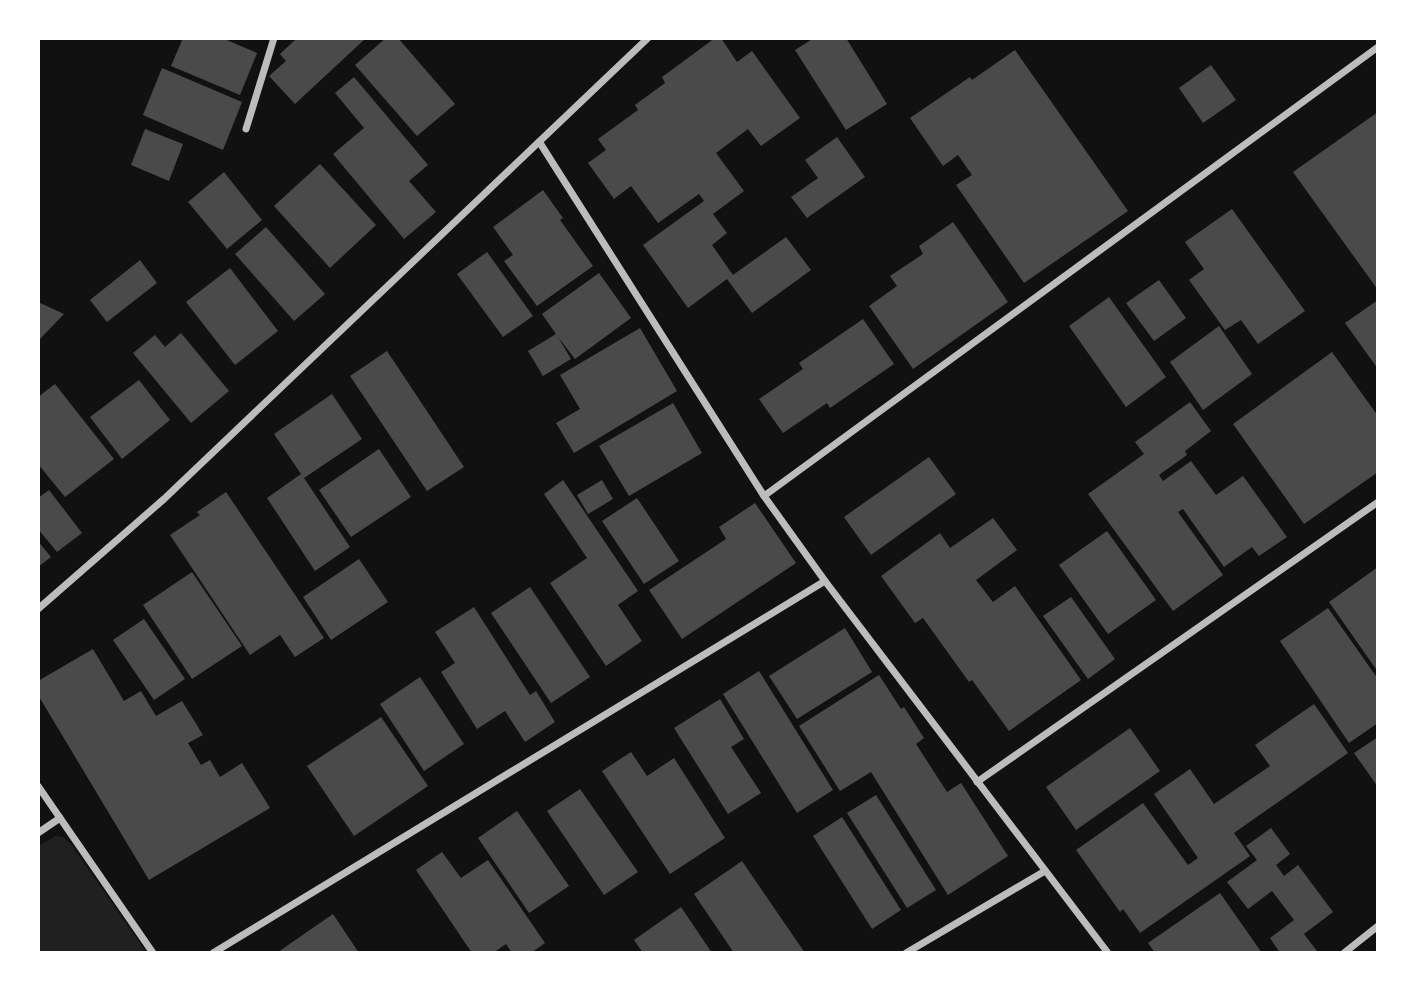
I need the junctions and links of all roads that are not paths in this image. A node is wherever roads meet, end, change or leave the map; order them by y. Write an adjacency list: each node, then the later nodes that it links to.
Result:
1 (274, 38): 4 (street)
2 (648, 38): 5 (street)
3 (1377, 47): 6 (street)
4 (246, 129)
5 (540, 143): 6 (street); 9 (street)
6 (764, 496): 8 (street)
7 (1377, 502): 10 (street)
8 (825, 581): 10 (street); 17 (street)
9 (38, 610)
10 (977, 782): 14 (street)
11 (38, 786): 12 (street)
12 (61, 818): 13 (street); 16 (street)
13 (38, 833)
14 (1045, 871): 18 (street); 19 (street)
15 (1377, 926): 20 (street)
16 (153, 953)
17 (213, 953)
18 (906, 953)
19 (1108, 953)
20 (1344, 953)

